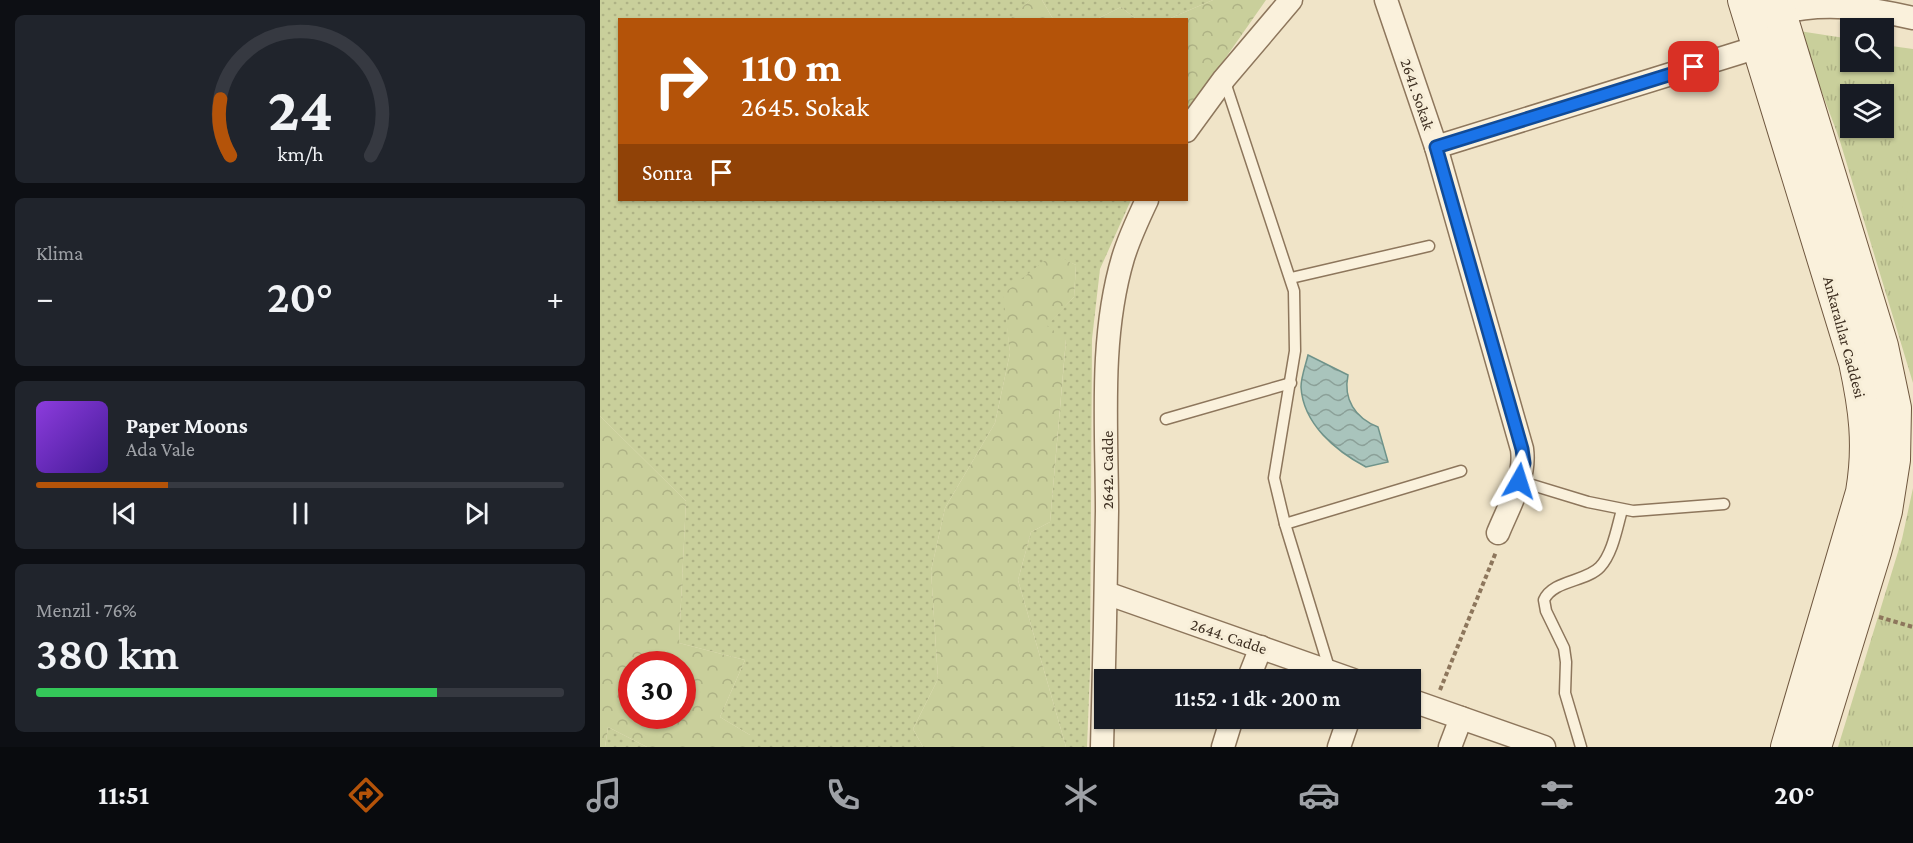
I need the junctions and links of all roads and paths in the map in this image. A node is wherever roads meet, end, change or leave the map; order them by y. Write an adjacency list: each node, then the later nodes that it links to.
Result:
1 (1292, 0): 7 (street)
2 (1386, 0): 9 (street, 2641. Sokak)
3 (1744, 0): 6 (main road, Ankaralılar Caddesi)
4 (1778, 6): 5 (street); 22 (main road, Ankaralılar Caddesi)
5 (1913, 18)
6 (1758, 47): 9 (street); 39 (main road, Ankaralılar Caddesi)
7 (1224, 79): 8 (street); 12 (lane)
8 (1188, 128)
9 (1436, 147): 16 (street, 2641. Sokak)
10 (1147, 201): 21 (street, 2642. Cadde)
11 (1429, 246): 12 (lane)
12 (1292, 278): 13 (lane)
13 (1291, 383): 14 (lane); 19 (lane)
14 (1166, 419)
15 (1461, 471): 19 (lane)
16 (1519, 481): 18 (lane); 20 (street, 2641. Sokak)
17 (1724, 504): 18 (lane)
18 (1622, 510): 38 (lane)
19 (1285, 524): 27 (lane)
20 (1498, 533): 29 (path)
21 (1106, 593): 24 (street, 2644. Cadde); 33 (street, 2642. Cadde)
22 (1857, 611): 23 (path); 40 (main road, Ankaralılar Caddesi)
23 (1913, 627)
24 (1261, 647): 25 (street); 26 (street, 2644. Cadde)
25 (1252, 669)
26 (1322, 669)
27 (1329, 669)
28 (1421, 704): 29 (street)
29 (1433, 708): 30 (street)
30 (1461, 718): 36 (street); 37 (street)
31 (1229, 729): 34 (street)
32 (1345, 729): 35 (street)
33 (1102, 747)
34 (1223, 747)
35 (1339, 747)
36 (1450, 747)
37 (1544, 747)
38 (1581, 747)
39 (1787, 747)
40 (1815, 747)

